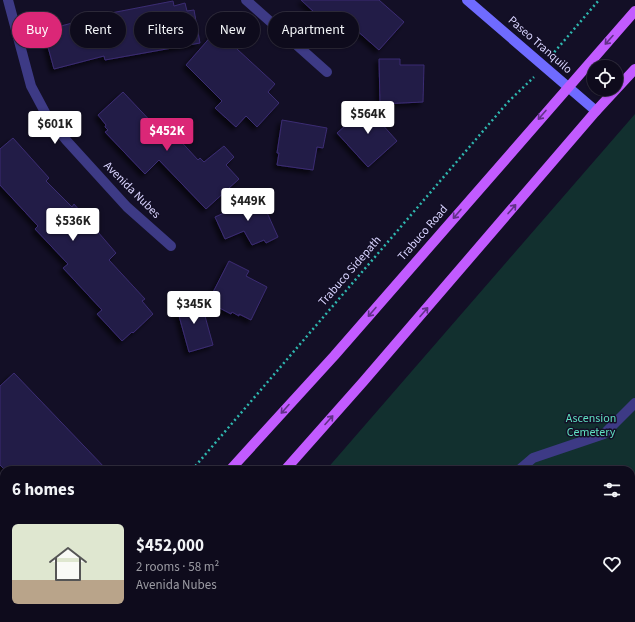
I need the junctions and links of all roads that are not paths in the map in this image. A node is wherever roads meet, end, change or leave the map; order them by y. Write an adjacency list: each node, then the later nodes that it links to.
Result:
1 (8, 0): 9 (street, Avenida Nubes)
2 (246, 0): 6 (street)
3 (467, 0): 7 (street, Paseo Tranquilo)
4 (635, 11): 7 (main road, Trabuco Road, one-way to 7)
5 (635, 69): 8 (main road)
6 (327, 72)
7 (568, 86): 8 (street, Paseo Tranquilo); 11 (main road, Trabuco Road, one-way to 11)
8 (596, 111): 12 (main road, one-way to 8)
9 (171, 246)
10 (635, 402): 13 (street)
11 (234, 466)
12 (289, 466)
13 (524, 466)

